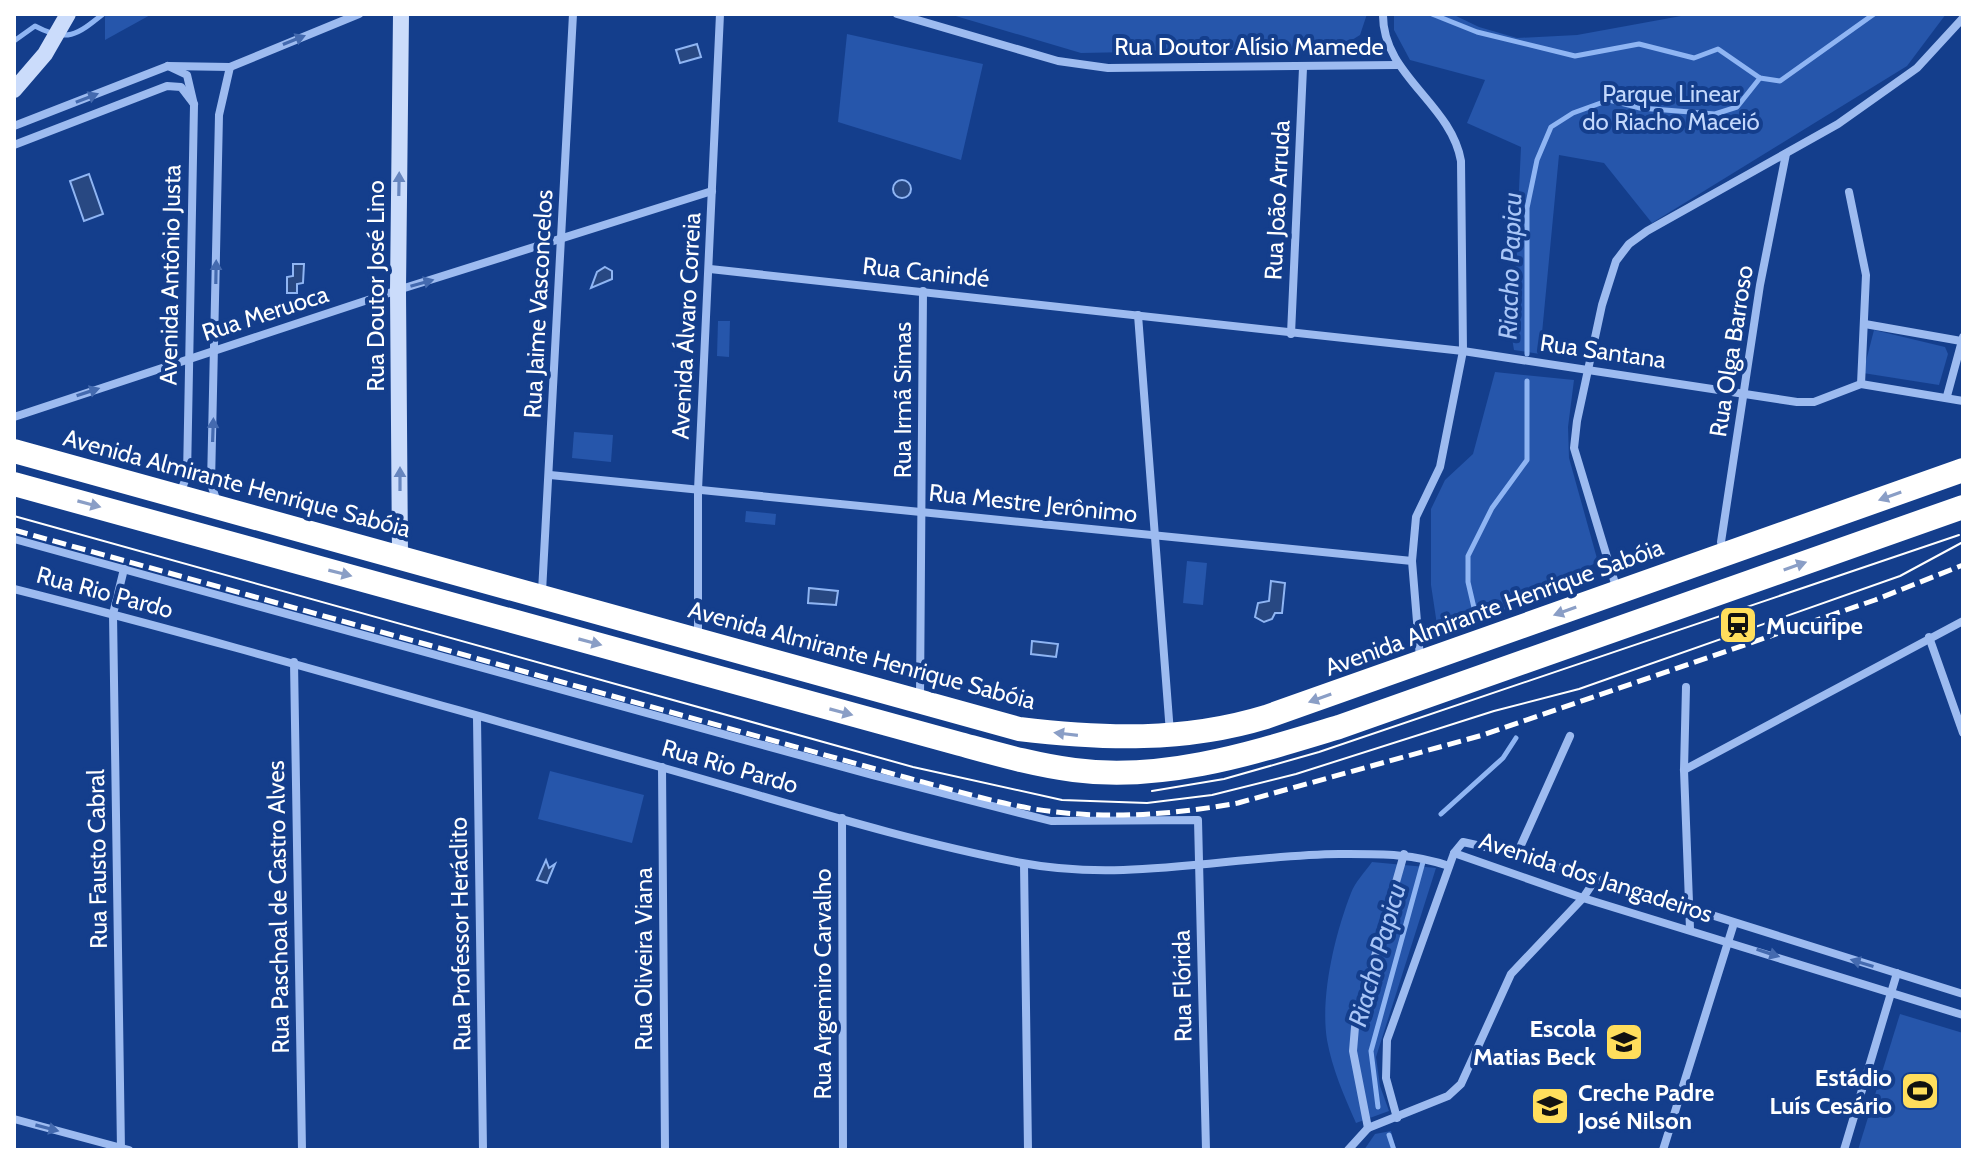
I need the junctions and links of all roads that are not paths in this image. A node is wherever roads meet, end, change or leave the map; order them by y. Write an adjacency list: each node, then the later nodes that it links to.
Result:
1 (359, 14): 11 (street, one-way to 1)
2 (401, 14): 22 (street, Rua Doutor José Lino, one-way to 2)
3 (573, 14): 20 (street, Rua Jaime Vasconcelos)
4 (720, 14): 18 (street, Avenida Álvaro Correia)
5 (897, 14): 12 (street, Rua Doutor Alísio Mamede)
6 (1383, 14): 9 (street)
7 (1963, 18): 17 (street)
8 (67, 19): 13 (street)
9 (1397, 65): 12 (street, Rua Doutor Alísio Mamede); 29 (street, Rua Doutor Alísio Mamede)
10 (168, 66): 11 (street); 14 (street, Avenida Antônio Justa); 15 (street, one-way to 10)
11 (230, 67): 28 (street, Avenida Antônio Justa, one-way to 11)
12 (1303, 68): 26 (street, Rua João Arruda)
13 (14, 90)
14 (194, 105): 16 (street); 30 (street, Avenida Antônio Justa)
15 (14, 126)
16 (14, 145)
17 (1786, 154): 31 (street); 33 (street, Rua Olga Barroso)
18 (712, 191): 20 (street, Rua Meruoca); 21 (street, Avenida Álvaro Correia)
19 (1849, 192): 25 (street)
20 (561, 239): 22 (street, Rua Meruoca, one-way to 20); 39 (street, Rua Jaime Vasconcelos)
21 (710, 269): 23 (street, Rua Canindé); 41 (street, Avenida Álvaro Correia)
22 (398, 290): 28 (street, Rua Meruoca); 49 (street, Rua Doutor José Lino, one-way to 22)
23 (923, 291): 24 (street, Rua Canindé); 45 (street, Rua Irmã Simas)
24 (1138, 315): 26 (street, Rua Santana); 46 (street)
25 (1865, 324): 27 (street); 32 (street)
26 (1291, 334): 29 (street, Rua Santana)
27 (1962, 339): 34 (street)
28 (215, 350): 30 (street, Rua Meruoca); 43 (street, Avenida Antônio Justa, one-way to 28)
29 (1463, 351): 31 (street, Rua Santana); 50 (street, Rua Doutor Alísio Mamede)
30 (187, 360): 36 (street, Rua Meruoca, one-way to 30); 42 (street, Avenida Antônio Justa)
31 (1588, 369): 33 (street, Rua Santana); 53 (street)
32 (1861, 384): 33 (street, Rua Santana); 34 (street, Rua Santana)
33 (1744, 395): 48 (street, Rua Olga Barroso)
34 (1947, 396): 35 (street, Rua Santana)
35 (1963, 401)
36 (14, 417)
37 (14, 451): 42 (highway, Avenida Almirante Henrique Sabóia)
38 (1963, 470): 48 (highway, Avenida Almirante Henrique Sabóia, one-way to 48)
39 (550, 475): 41 (street, Rua Mestre Jerônimo); 54 (street, Rua Jaime Vasconcelos)
40 (14, 484): 65 (highway, one-way to 65)
41 (698, 490): 45 (street, Rua Mestre Jerônimo); 58 (street, Avenida Álvaro Correia)
42 (178, 495): 43 (highway, Avenida Almirante Henrique Sabóia)
43 (220, 506): 49 (highway, Avenida Almirante Henrique Sabóia)
44 (1963, 507): 65 (highway, one-way to 44)
45 (921, 512): 46 (street, Rua Mestre Jerônimo); 63 (street, Rua Irmã Simas)
46 (1154, 535): 50 (street, Rua Mestre Jerônimo); 67 (street)
47 (14, 539): 51 (street)
48 (1725, 555): 53 (highway, Avenida Almirante Henrique Sabóia)
49 (400, 557): 54 (highway, Avenida Almirante Henrique Sabóia)
50 (1412, 561): 59 (street)
51 (124, 569): 55 (street, Rua Fausto Cabral); 75 (street, Rua Flórida)
52 (14, 589): 55 (street, Rua Rio Pardo)
53 (1618, 593): 59 (highway, Avenida Almirante Henrique Sabóia, one-way to 59)
54 (541, 595): 58 (highway, Avenida Almirante Henrique Sabóia)
55 (113, 614): 60 (street, Rua Rio Pardo); 91 (street, Rua Fausto Cabral)
56 (1963, 621): 57 (street)
57 (1929, 637): 66 (street); 70 (street)
58 (698, 640): 63 (highway, Avenida Almirante Henrique Sabóia)
59 (1421, 661): 61 (highway, Avenida Almirante Henrique Sabóia)
60 (294, 662): 64 (street, Rua Rio Pardo); 92 (street, Rua Paschoal de Castro Alves)
61 (1351, 687): 65 (highway); 67 (highway, Avenida Almirante Henrique Sabóia, one-way to 67)
62 (1686, 687): 70 (street)
63 (920, 701): 67 (highway, Avenida Almirante Henrique Sabóia, one-way to 63)
64 (477, 718): 69 (street, Rua Rio Pardo); 93 (street, Rua Professor Heráclito)
65 (1361, 720)
66 (1963, 733)
67 (1170, 736)
68 (1570, 736): 74 (street)
69 (662, 767): 71 (street, Rua Rio Pardo); 94 (street, Rua Oliveira Viana)
70 (1684, 770): 80 (street)
71 (842, 818): 76 (street, Rua Rio Pardo); 95 (street, Rua Argemiro Carvalho)
72 (1454, 853): 74 (street, Avenida dos Jangadeiros); 77 (street); 79 (street, Avenida dos Jangadeiros)
73 (1404, 854): 75 (street, Rua Rio Pardo); 77 (street, Rua Rio Pardo); 90 (street)
74 (1517, 854): 78 (street, Avenida dos Jangadeiros)
75 (1200, 863): 76 (street, Rua Rio Pardo); 97 (street, Rua Flórida)
76 (1024, 864): 96 (street)
77 (1449, 866): 89 (street)
78 (1595, 880): 79 (street); 80 (street, Avenida dos Jangadeiros)
79 (1583, 898): 82 (street, Avenida dos Jangadeiros); 89 (street)
80 (1689, 909): 81 (street, Avenida dos Jangadeiros); 82 (street)
81 (1734, 923): 83 (street); 84 (street, Avenida dos Jangadeiros, one-way to 81)
82 (1690, 929): 83 (street, Avenida dos Jangadeiros)
83 (1728, 940): 85 (street, Avenida dos Jangadeiros, one-way to 85); 99 (street)
84 (1897, 973): 85 (street); 86 (street, Avenida dos Jangadeiros)
85 (1891, 993): 87 (street, Avenida dos Jangadeiros); 100 (street)
86 (1963, 994)
87 (1963, 1015)
88 (14, 1119): 91 (street, one-way to 91)
89 (1394, 1119): 90 (street)
90 (1370, 1126): 98 (street)
91 (123, 1149)
92 (302, 1150)
93 (483, 1150)
94 (665, 1150)
95 (843, 1150)
96 (1028, 1150)
97 (1206, 1150)
98 (1348, 1150)
99 (1663, 1150)
100 (1844, 1150)

